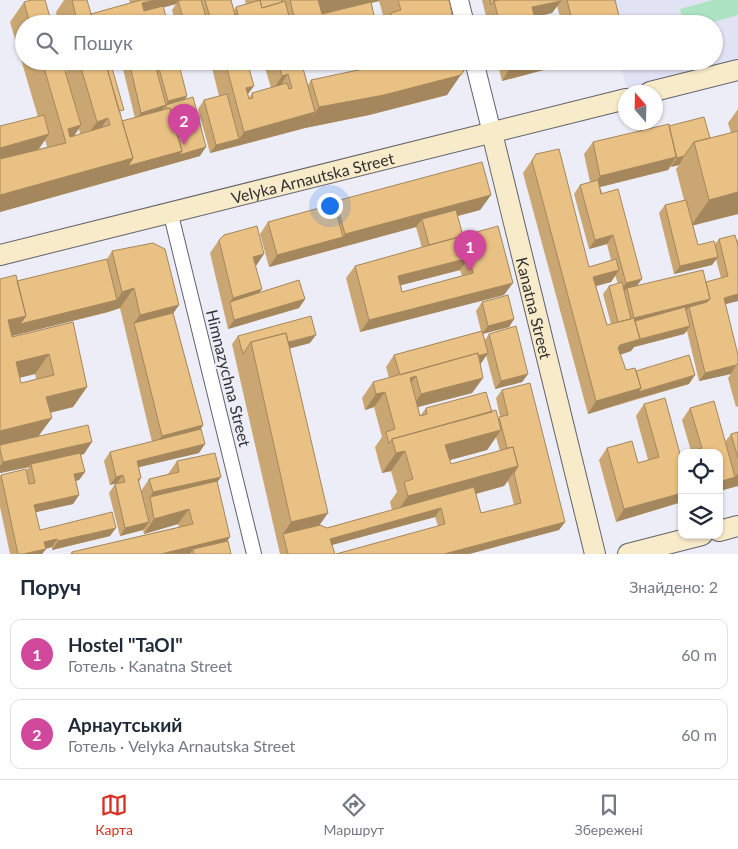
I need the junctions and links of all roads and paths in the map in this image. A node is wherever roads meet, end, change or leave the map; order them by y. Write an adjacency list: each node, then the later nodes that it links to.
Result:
1 (459, 0): 2 (street)
2 (463, 15)
3 (476, 70): 7 (street, Kanatna Street)
4 (738, 70): 5 (main road)
5 (663, 89)
6 (618, 101): 7 (main road, Velyka Arnautska Street)
7 (492, 133): 8 (main road, Velyka Arnautska Street); 14 (main road, Kanatna Street)
8 (170, 211): 9 (main road, Velyka Arnautska Street); 13 (street, Himnazychna Street)
9 (0, 255)
10 (738, 526): 11 (main road)
11 (723, 530)
12 (686, 539): 15 (main road)
13 (254, 554)
14 (595, 554)
15 (628, 554)

